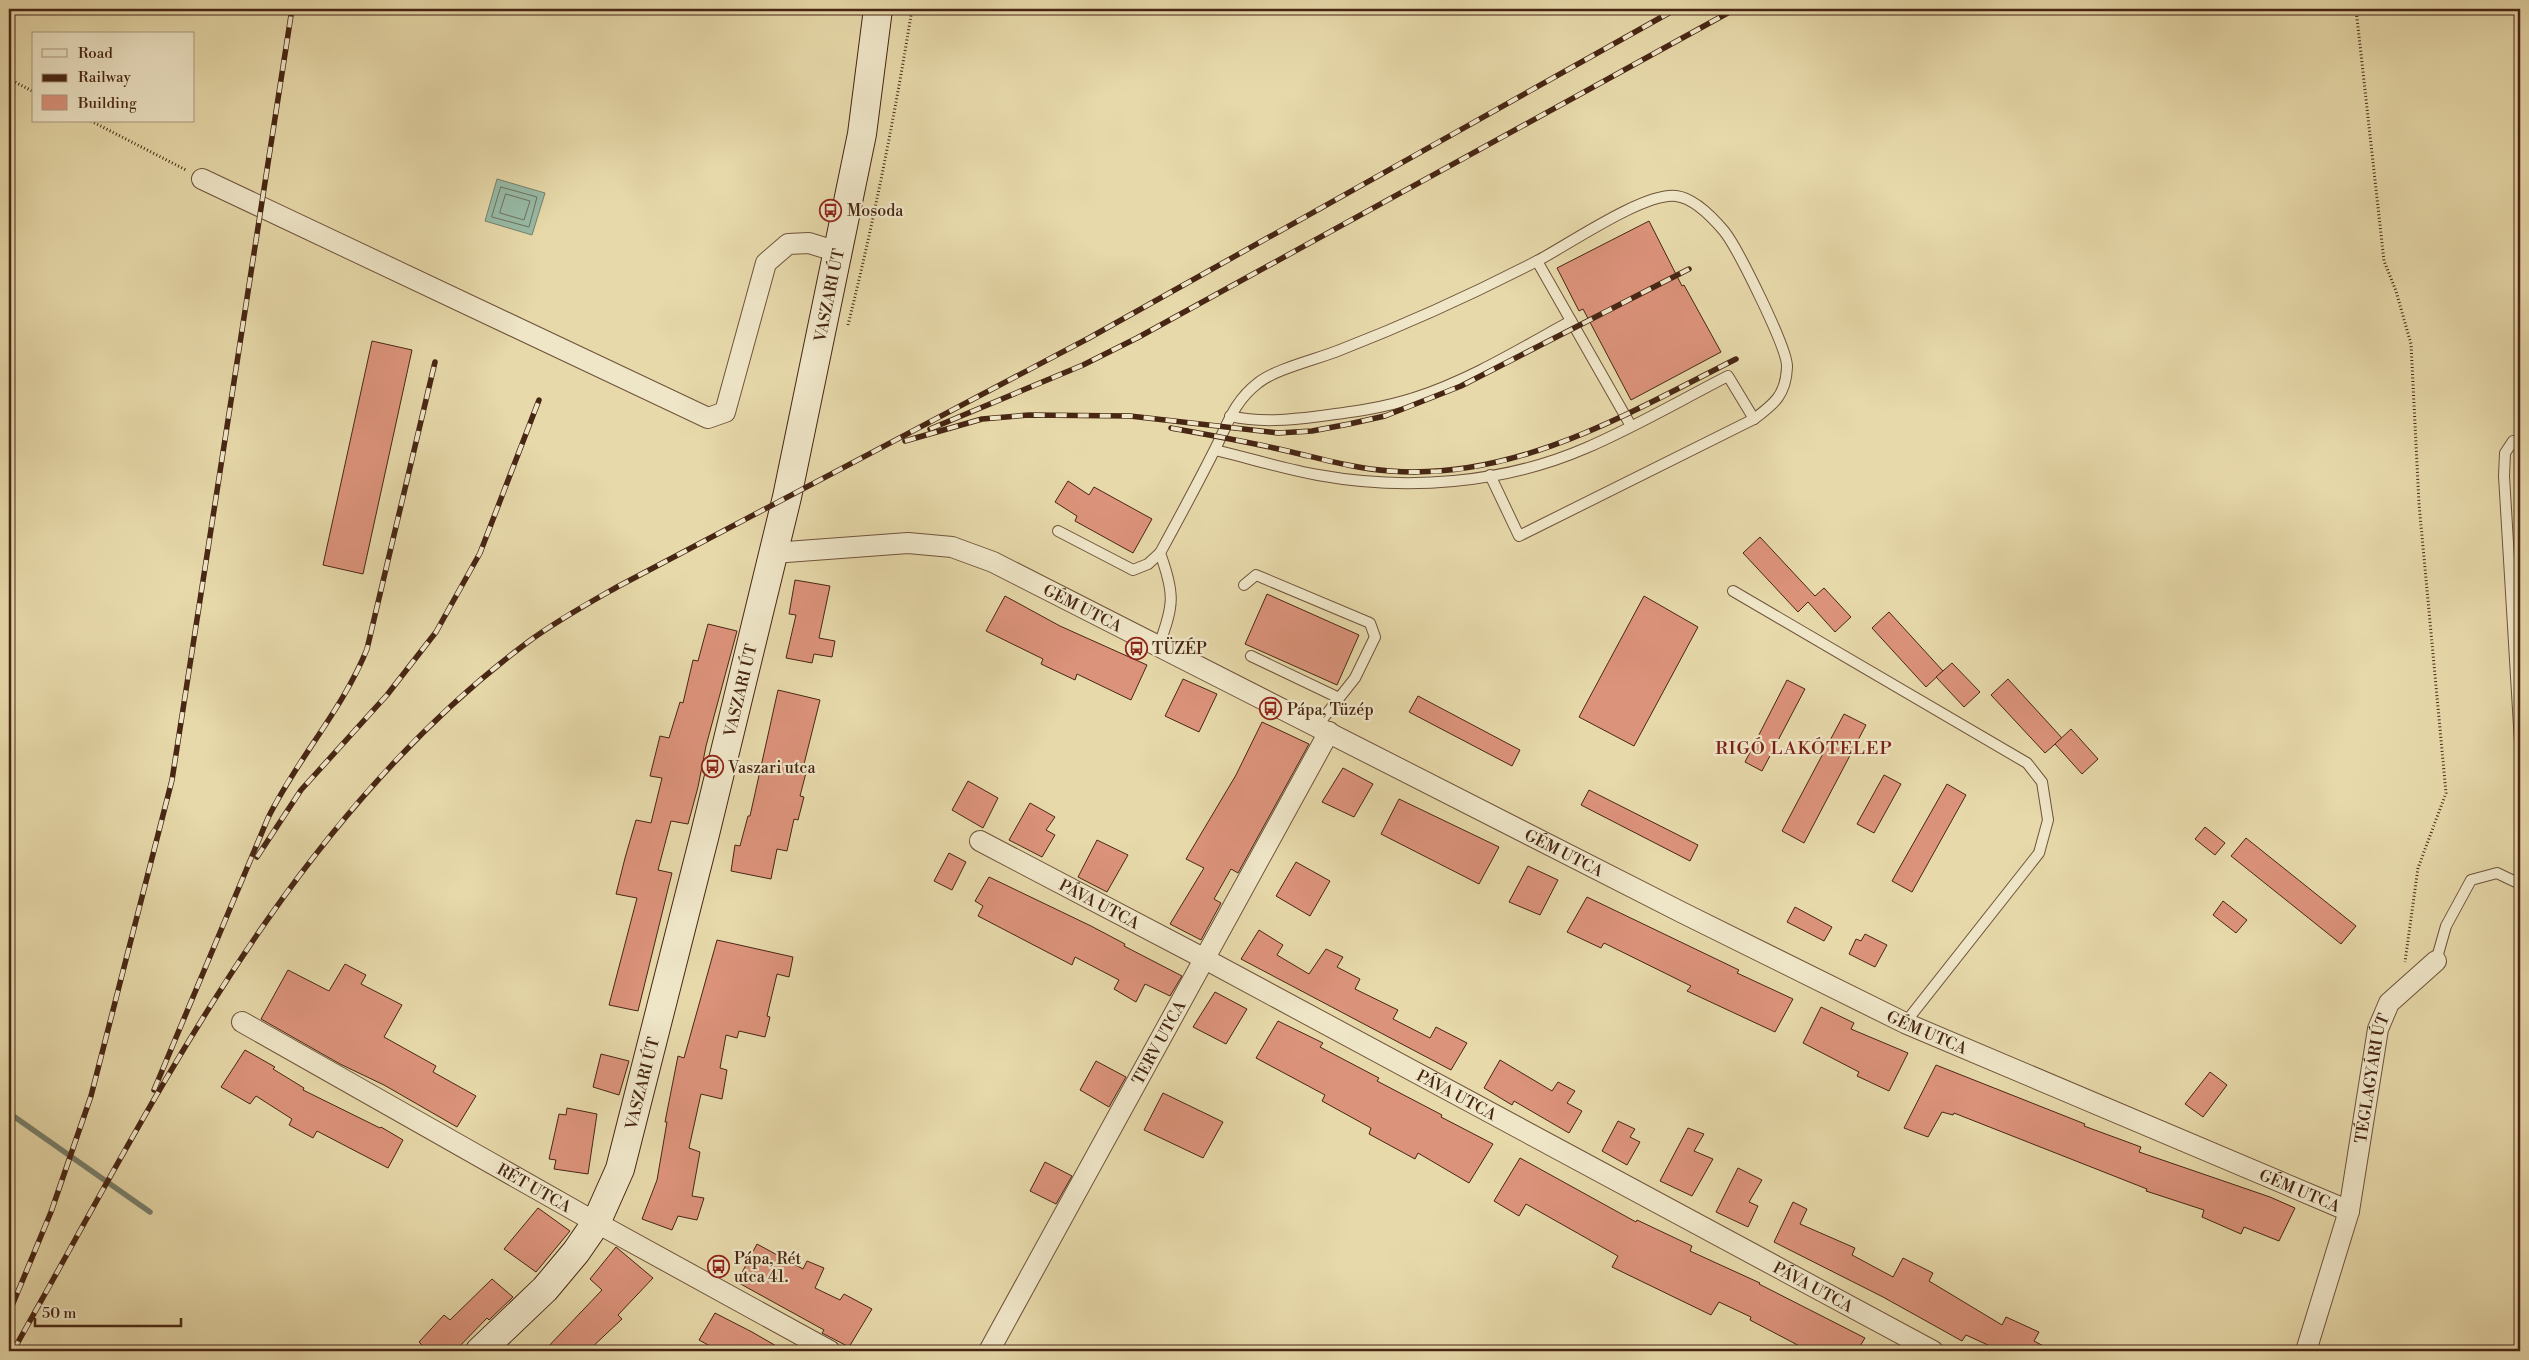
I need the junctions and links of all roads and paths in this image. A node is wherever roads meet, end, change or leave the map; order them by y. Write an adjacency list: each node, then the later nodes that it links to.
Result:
1 (878, 9): 7 (main road, VASZARI ÚT)
2 (2356, 9): 30 (path)
3 (9, 79): 4 (path)
4 (32, 91)
5 (93, 122): 6 (path)
6 (202, 179): 7 (street)
7 (838, 252): 17 (main road, VASZARI ÚT)
8 (1537, 261): 9 (lane); 10 (lane); 11 (lane)
9 (1571, 321): 10 (lane); 12 (lane)
10 (1230, 416): 14 (lane)
11 (1754, 419): 12 (lane); 15 (lane)
12 (1631, 426): 15 (lane)
13 (2520, 441): 25 (lane)
14 (1215, 450): 15 (lane); 18 (lane)
15 (1490, 475)
16 (1058, 531): 18 (lane)
17 (773, 553): 21 (street, GÉM UTCA); 34 (main road, VASZARI ÚT)
18 (1160, 553): 21 (lane)
19 (1244, 585): 23 (lane)
20 (1733, 591): 32 (lane)
21 (1159, 645): 24 (street, GÉM UTCA)
22 (1251, 656): 23 (lane)
23 (1339, 698): 24 (lane)
24 (1323, 729): 28 (street, TERV UTCA); 32 (street, GÉM UTCA)
25 (2520, 743)
26 (980, 840): 28 (street, PÁVA UTCA)
27 (2520, 884): 29 (lane, TÉGLAGYÁRI ÚT)
28 (1205, 959): 37 (street, TERV UTCA); 38 (street, PÁVA UTCA)
29 (2436, 961): 30 (street, TÉGLAGYÁRI ÚT)
30 (2401, 992): 33 (street, TÉGLAGYÁRI ÚT)
31 (242, 1022): 34 (street, RÉT UTCA)
32 (1905, 1023): 33 (street, GÉM UTCA)
33 (2349, 1210): 39 (street, TÉGLAGYÁRI ÚT)
34 (596, 1223): 35 (main road, VASZARI ÚT); 36 (street, RÉT UTCA)
35 (480, 1351)
36 (830, 1351)
37 (989, 1351)
38 (1933, 1351)
39 (2306, 1351)

